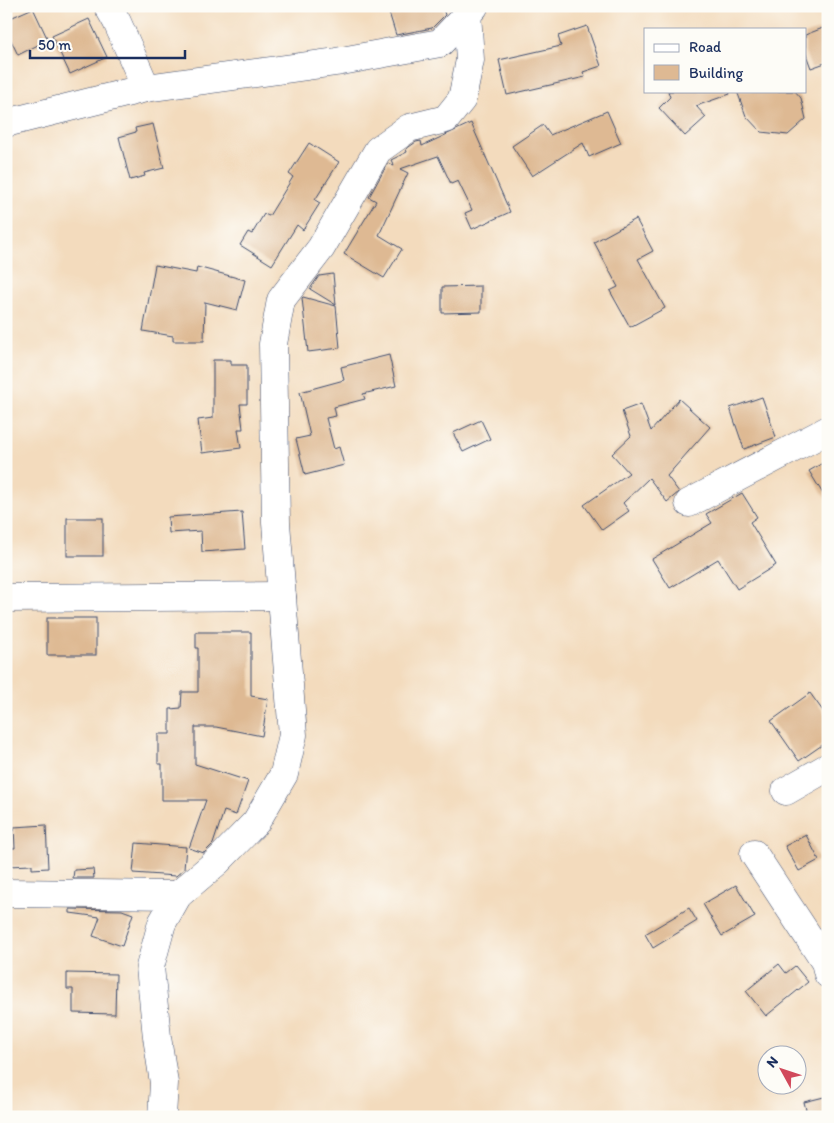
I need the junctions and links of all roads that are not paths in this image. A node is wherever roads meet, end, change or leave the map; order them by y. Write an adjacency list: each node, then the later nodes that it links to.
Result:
1 (108, 6): 3 (street)
2 (471, 10): 3 (street); 7 (street)
3 (146, 88): 4 (street)
4 (6, 123)
5 (828, 430): 6 (street)
6 (689, 503)
7 (282, 596): 8 (street); 13 (street)
8 (6, 598)
9 (828, 767): 10 (street)
10 (786, 791)
11 (754, 854): 14 (street)
12 (6, 893): 13 (street)
13 (178, 895): 15 (street)
14 (828, 974)
15 (162, 1117)

